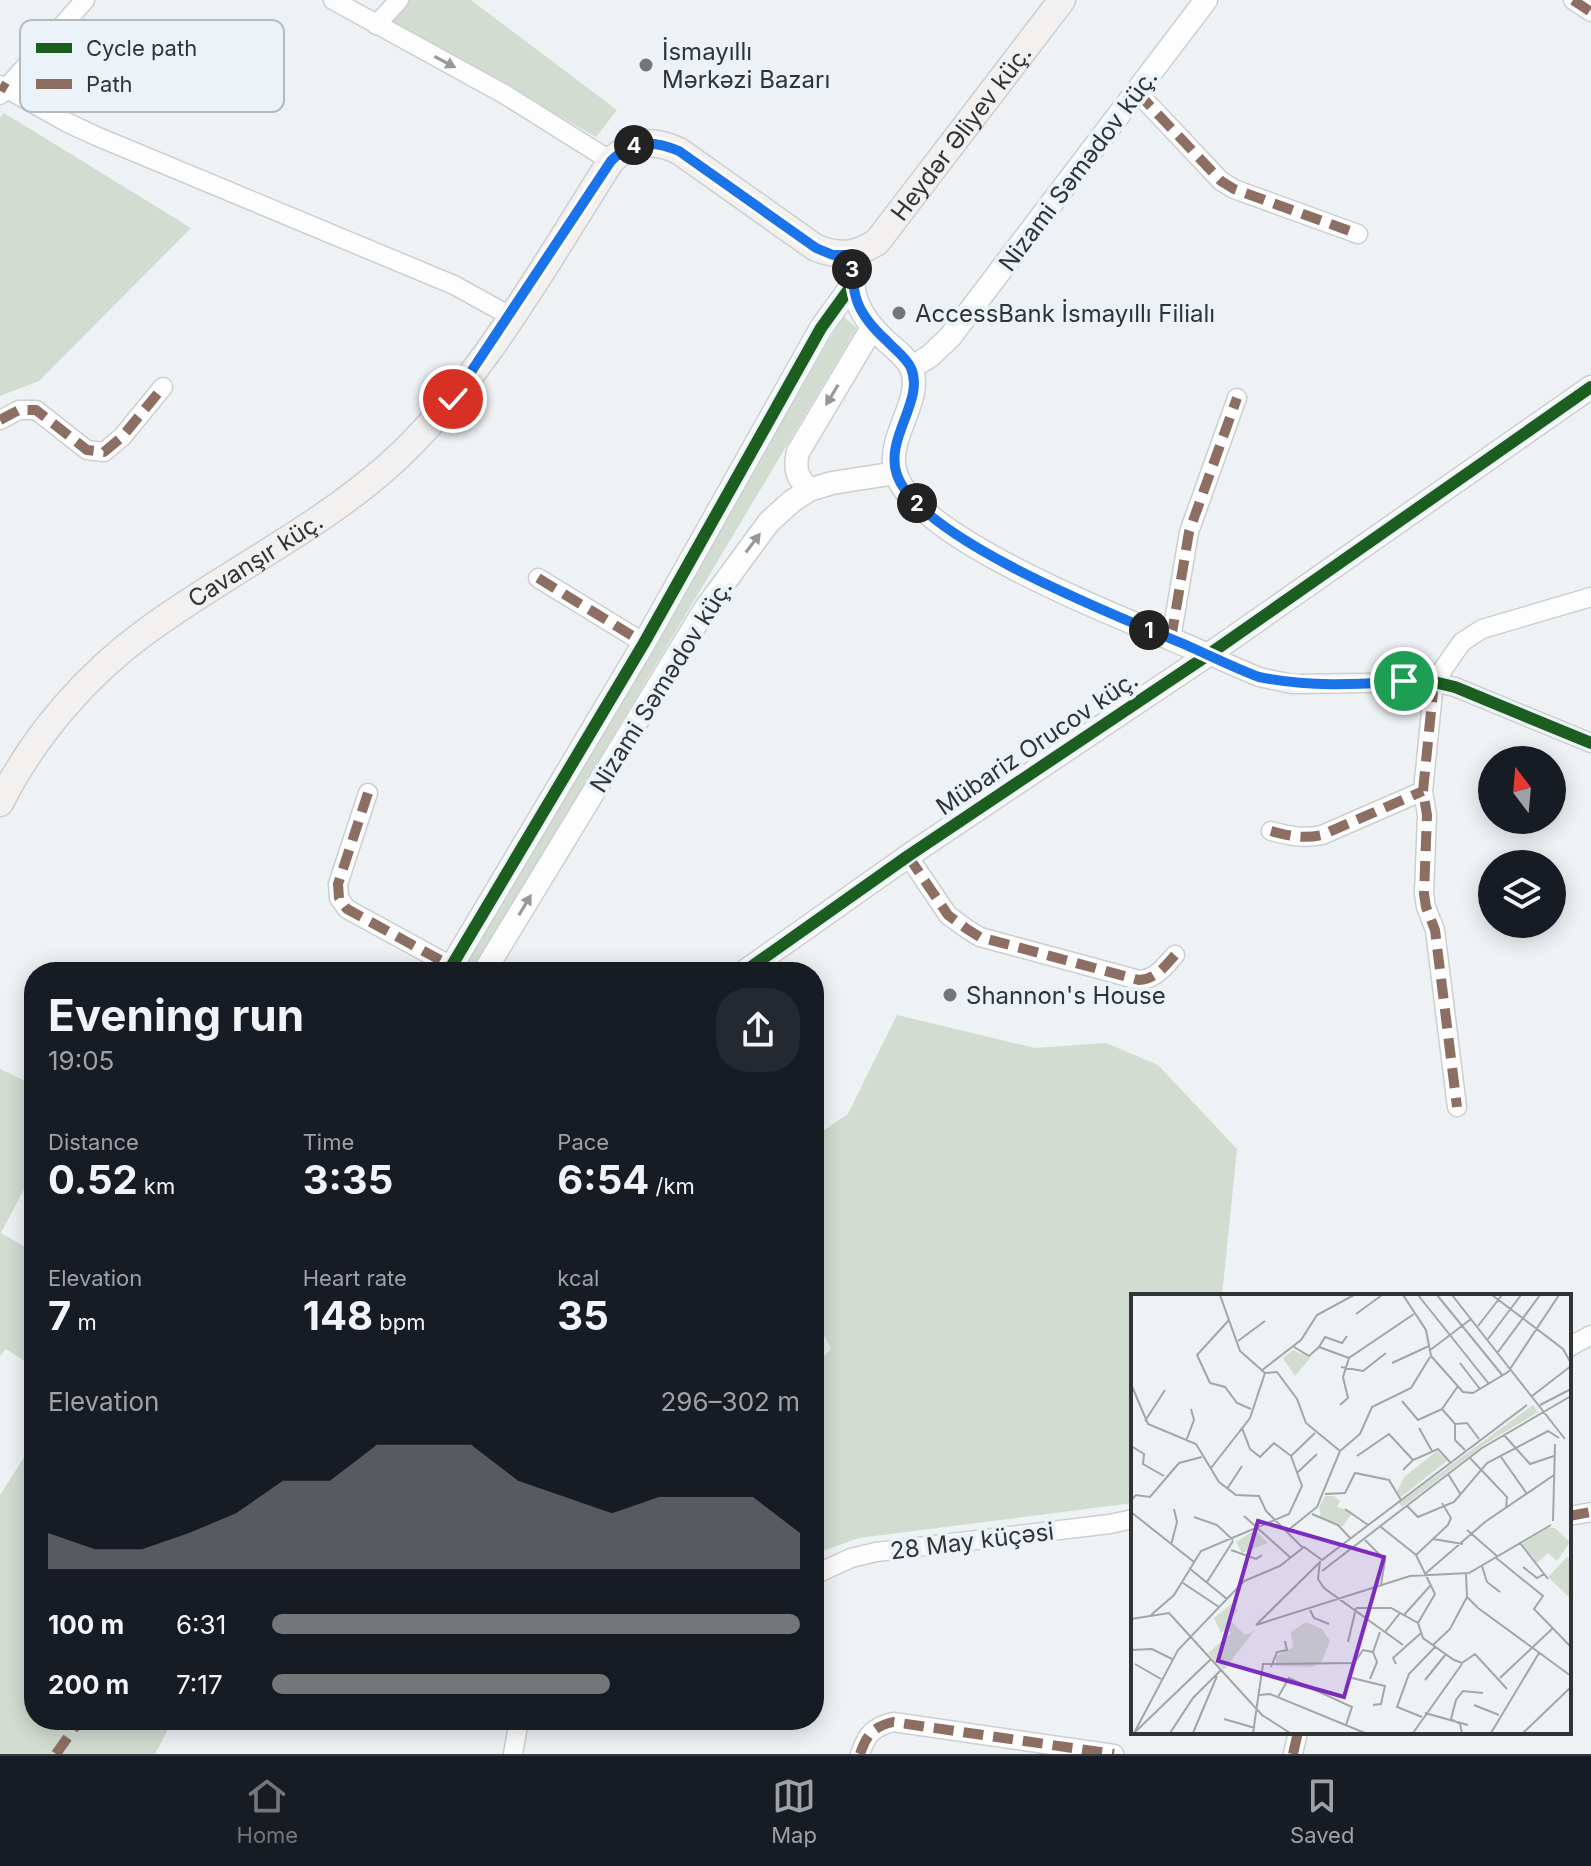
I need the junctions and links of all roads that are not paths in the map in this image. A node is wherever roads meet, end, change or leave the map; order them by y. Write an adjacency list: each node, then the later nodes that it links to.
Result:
1 (85, 0): 8 (street)
2 (333, 0): 9 (street)
3 (399, 0): 9 (street)
4 (1062, 0): 17 (main road, Heydər Əliyev küç.)
5 (1206, 0): 12 (street, Nizami Səmədov küç.)
6 (1573, 0): 7 (street)
7 (1591, 12)
8 (67, 20)
9 (376, 25): 15 (street, one-way to 15)
10 (20, 70): 11 (street)
11 (2, 90): 13 (street)
12 (1137, 92): 16 (street); 21 (street, Nizami Səmədov küç.)
13 (20, 99)
14 (47, 112): 19 (street)
15 (611, 161): 17 (main road, Cavanşır küç.); 19 (main road, Cavanşır küç.)
16 (1358, 234)
17 (851, 255): 18 (street)
18 (852, 285): 20 (street); 31 (street)
19 (510, 316): 37 (main road, Cavanşır küç.)
20 (872, 328): 21 (street); 27 (street, one-way to 27)
21 (911, 368): 26 (street)
22 (163, 387): 25 (street)
23 (1591, 387): 32 (street, Mübariz Orucov küç.)
24 (1237, 398): 30 (street)
25 (0, 420)
26 (896, 473): 27 (street, Nizami Səmədov küç.); 30 (street)
27 (809, 490): 43 (street, Nizami Səmədov küç., one-way to 27)
28 (538, 578): 31 (street)
29 (1591, 597): 33 (street)
30 (1171, 639): 32 (street)
31 (644, 643): 42 (street)
32 (1208, 655): 33 (street); 39 (street, Mübariz Orucov küç.)
33 (1434, 682): 34 (street); 35 (street)
34 (1591, 743)
35 (1423, 791): 38 (street); 45 (street)
36 (368, 793): 41 (street)
37 (0, 803)
38 (1271, 831)
39 (908, 856): 40 (street); 44 (street, Mübariz Orucov küç.)
40 (1175, 955)
41 (438, 962)
42 (454, 962)
43 (490, 962)
44 (758, 962)
45 (1457, 1107)
46 (1591, 1335): 47 (street)
47 (1571, 1346)
48 (1591, 1512): 49 (street)
49 (1571, 1516)
50 (1131, 1519): 51 (street, 28 May küçəsi)
51 (824, 1570)
52 (517, 1730): 54 (street)
53 (1298, 1734): 57 (street)
54 (513, 1754)
55 (860, 1754): 56 (street)
56 (1114, 1754)
57 (1293, 1754)

